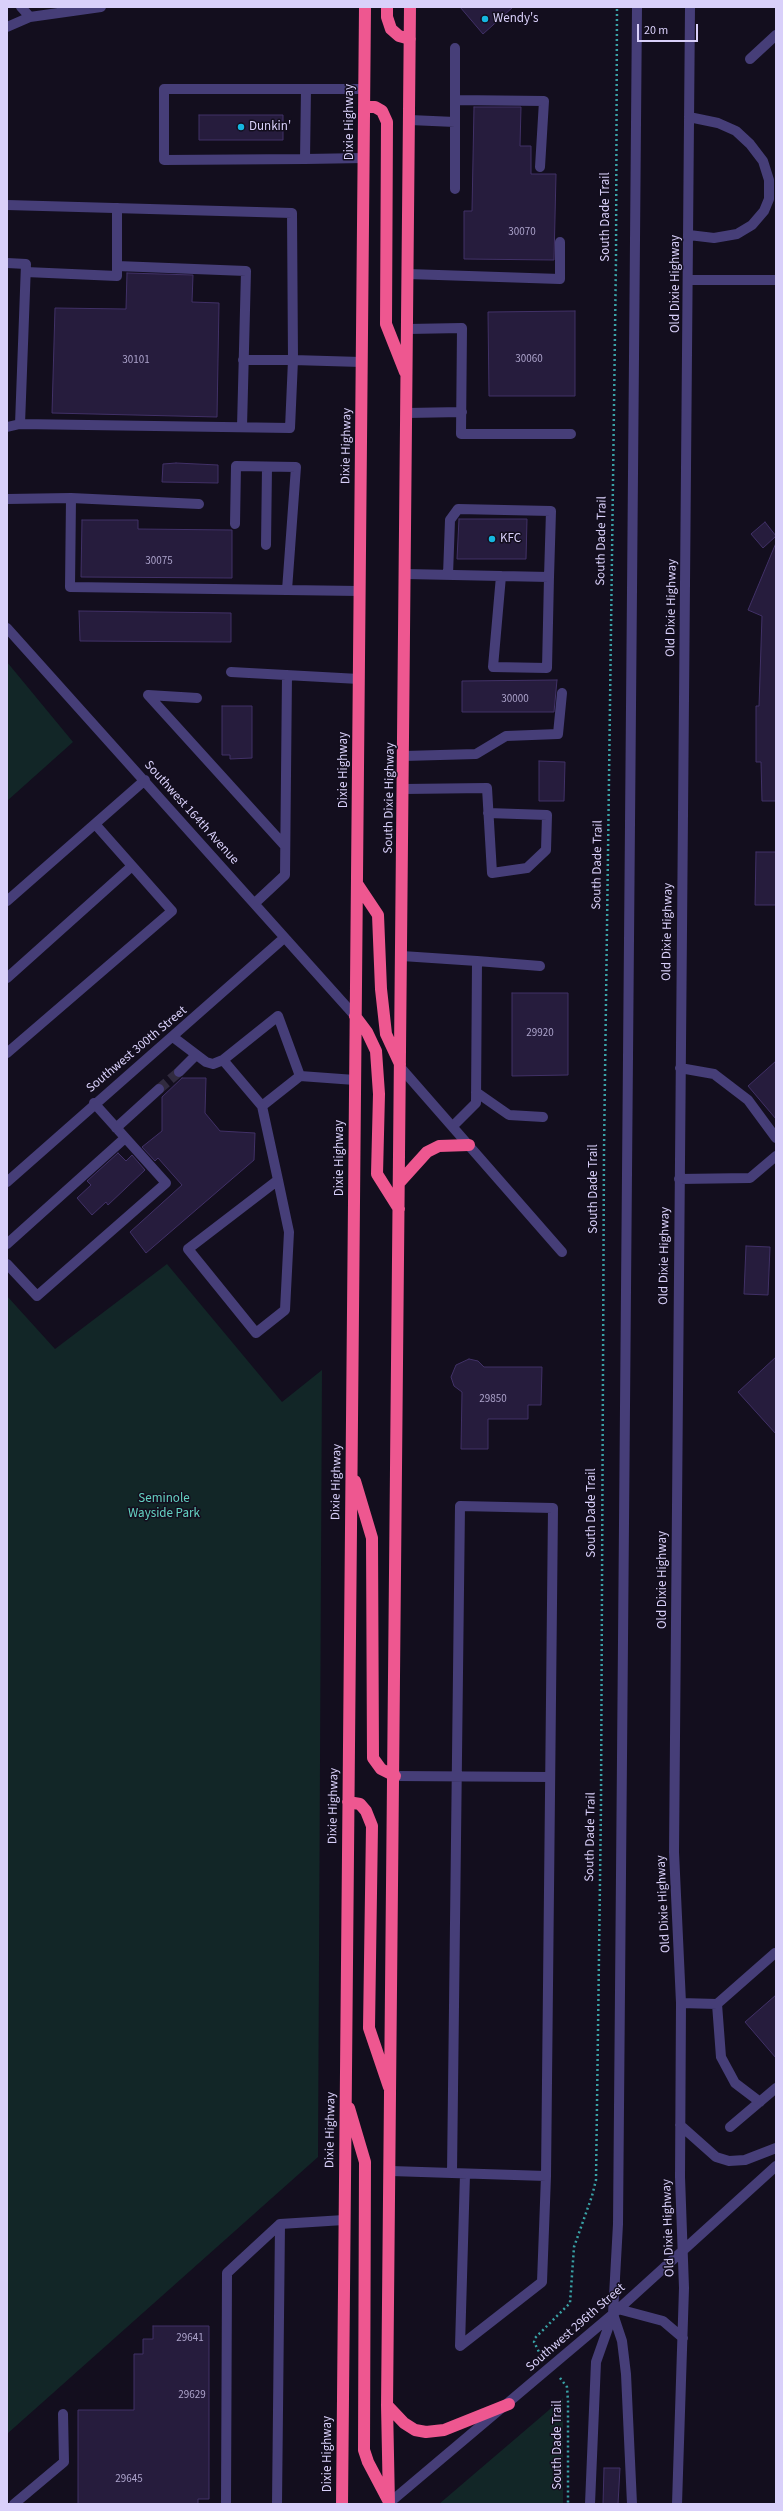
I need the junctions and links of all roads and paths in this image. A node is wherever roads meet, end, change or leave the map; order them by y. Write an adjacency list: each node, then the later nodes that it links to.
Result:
1 (21, 7): 9 (street)
2 (101, 7): 9 (street)
3 (365, 7): 16 (highway, Dixie Highway)
4 (387, 7): 12 (highway)
5 (410, 7): 12 (highway)
6 (617, 7): 134 (path, South Dade Trail)
7 (637, 7): 132 (street)
8 (690, 7): 19 (street, Old Dixie Highway)
9 (30, 17): 10 (street)
10 (7, 26)
11 (776, 35): 14 (street)
12 (410, 39): 20 (highway)
13 (455, 48): 17 (street)
14 (750, 59)
15 (306, 89): 16 (street); 23 (street); 23 (street)
16 (364, 89): 18 (highway, Dixie Highway)
17 (455, 100): 21 (street); 24 (street)
18 (364, 107): 22 (highway, Dixie Highway); 40 (highway)
19 (689, 117): 28 (street, Old Dixie Highway); 28 (street)
20 (410, 120): 21 (street); 33 (highway)
21 (455, 122): 25 (street)
22 (364, 158): 23 (street); 39 (highway, Dixie Highway)
23 (305, 159)
24 (540, 167)
25 (455, 189)
26 (7, 205): 27 (street)
27 (117, 208): 31 (street); 38 (street)
28 (689, 235): 34 (street, Old Dixie Highway)
29 (560, 242): 33 (street)
30 (7, 263): 32 (street)
31 (117, 266): 32 (street); 37 (street)
32 (26, 272): 43 (street)
33 (408, 274): 36 (highway)
34 (689, 280): 35 (street); 86 (street, Old Dixie Highway)
35 (776, 280)
36 (408, 329): 40 (highway); 41 (street)
37 (243, 360): 38 (street); 45 (street)
38 (293, 360): 39 (street); 45 (street)
39 (362, 362): 58 (highway, Dixie Highway)
40 (407, 377): 42 (highway)
41 (462, 412): 42 (street); 46 (street)
42 (407, 413): 53 (highway, South Dixie Highway)
43 (20, 424): 44 (street); 45 (street)
44 (7, 427)
45 (242, 427)
46 (571, 434)
47 (267, 467): 51 (street); 52 (street); 57 (street)
48 (71, 498): 49 (street); 50 (street); 57 (street)
49 (7, 499)
50 (199, 504)
51 (235, 524)
52 (266, 545)
53 (406, 574): 54 (street); 65 (highway, South Dixie Highway)
54 (448, 574): 55 (street); 56 (street)
55 (501, 576): 56 (street); 56 (street)
56 (549, 577)
57 (287, 590): 58 (street)
58 (359, 592): 62 (highway, Dixie Highway)
59 (7, 628): 66 (street, Southwest 164th Avenue)
60 (231, 672): 61 (street)
61 (287, 675): 62 (street); 70 (street)
62 (359, 679): 72 (highway, Dixie Highway)
63 (562, 693): 65 (street)
64 (197, 698): 70 (street)
65 (404, 756): 67 (highway, South Dixie Highway)
66 (145, 780): 69 (street); 74 (street, Southwest 164th Avenue)
67 (404, 789): 68 (street); 76 (highway, South Dixie Highway)
68 (488, 812): 68 (street)
69 (95, 824): 71 (street); 73 (street)
70 (285, 846): 74 (street)
71 (132, 866): 79 (street); 82 (street)
72 (358, 885): 80 (highway); 85 (highway)
73 (7, 901)
74 (255, 903): 75 (street, Southwest 164th Avenue)
75 (284, 938): 80 (street, Southwest 164th Avenue); 81 (street, Southwest 300th Street)
76 (402, 956): 77 (street); 85 (highway, South Dixie Highway)
77 (477, 961): 78 (street); 91 (street)
78 (540, 966)
79 (7, 978)
80 (355, 1016): 89 (highway); 105 (highway)
81 (173, 1037): 83 (street); 92 (street, Southwest 300th Street)
82 (7, 1053)
83 (195, 1056): 84 (street); 87 (street)
84 (223, 1060): 88 (street); 93 (street)
85 (401, 1068): 95 (street); 104 (highway, South Dixie Highway)
86 (680, 1068): 98 (street); 101 (street, Old Dixie Highway)
87 (178, 1072)
88 (300, 1076): 89 (street); 93 (street)
89 (355, 1080): 109 (highway, Dixie Highway)
90 (159, 1089): 96 (street)
91 (476, 1092): 94 (street); 95 (street)
92 (94, 1104): 96 (street); 103 (street, Southwest 300th Street)
93 (262, 1106): 102 (street)
94 (543, 1117)
95 (453, 1126): 99 (street)
96 (116, 1128): 97 (street)
97 (125, 1138): 106 (street); 108 (street)
98 (776, 1138)
99 (469, 1146): 104 (highway); 107 (street)
100 (776, 1156): 101 (street)
101 (679, 1179): 115 (street, Old Dixie Highway)
102 (278, 1180): 102 (street)
103 (7, 1182)
104 (399, 1183): 105 (highway)
105 (399, 1210): 111 (highway)
106 (7, 1244)
107 (562, 1252)
108 (7, 1264)
109 (351, 1469): 111 (highway); 113 (highway, Dixie Highway)
110 (457, 1775): 111 (street); 112 (street); 112 (street); 126 (street)
111 (395, 1776): 119 (highway)
112 (550, 1777): 128 (street)
113 (348, 1802): 118 (highway, Dixie Highway); 119 (highway)
114 (775, 1953): 116 (street)
115 (681, 2003): 116 (street); 121 (street, Old Dixie Highway)
116 (717, 2004): 120 (street)
117 (776, 2088): 120 (street)
118 (345, 2096): 129 (highway, Dixie Highway); 143 (highway)
119 (392, 2096): 125 (highway)
120 (760, 2102): 122 (street)
121 (680, 2125): 123 (street); 131 (street, Old Dixie Highway)
122 (730, 2127)
123 (776, 2148)
124 (776, 2166): 131 (street, Southwest 296th Street)
125 (391, 2171): 126 (street); 137 (highway)
126 (452, 2173): 127 (street)
127 (466, 2174): 128 (street); 128 (street)
128 (546, 2176)
129 (344, 2220): 130 (street); 142 (highway, Dixie Highway)
130 (280, 2224): 140 (street); 141 (street)
131 (682, 2253): 132 (street, Southwest 296th Street); 133 (street, Old Dixie Highway)
132 (616, 2312): 133 (street); 136 (street, Southwest 296th Street); 145 (street); 146 (street)
133 (683, 2338): 147 (street, Old Dixie Highway)
134 (538, 2352)
135 (567, 2387): 144 (path, South Dade Trail)
136 (509, 2404): 137 (highway); 143 (street, Southwest 296th Street)
137 (388, 2405): 143 (highway)
138 (63, 2414): 139 (street)
139 (14, 2504)
140 (226, 2504)
141 (276, 2504)
142 (342, 2504)
143 (389, 2504)
144 (568, 2504)
145 (590, 2504)
146 (632, 2504)
147 (677, 2504)

